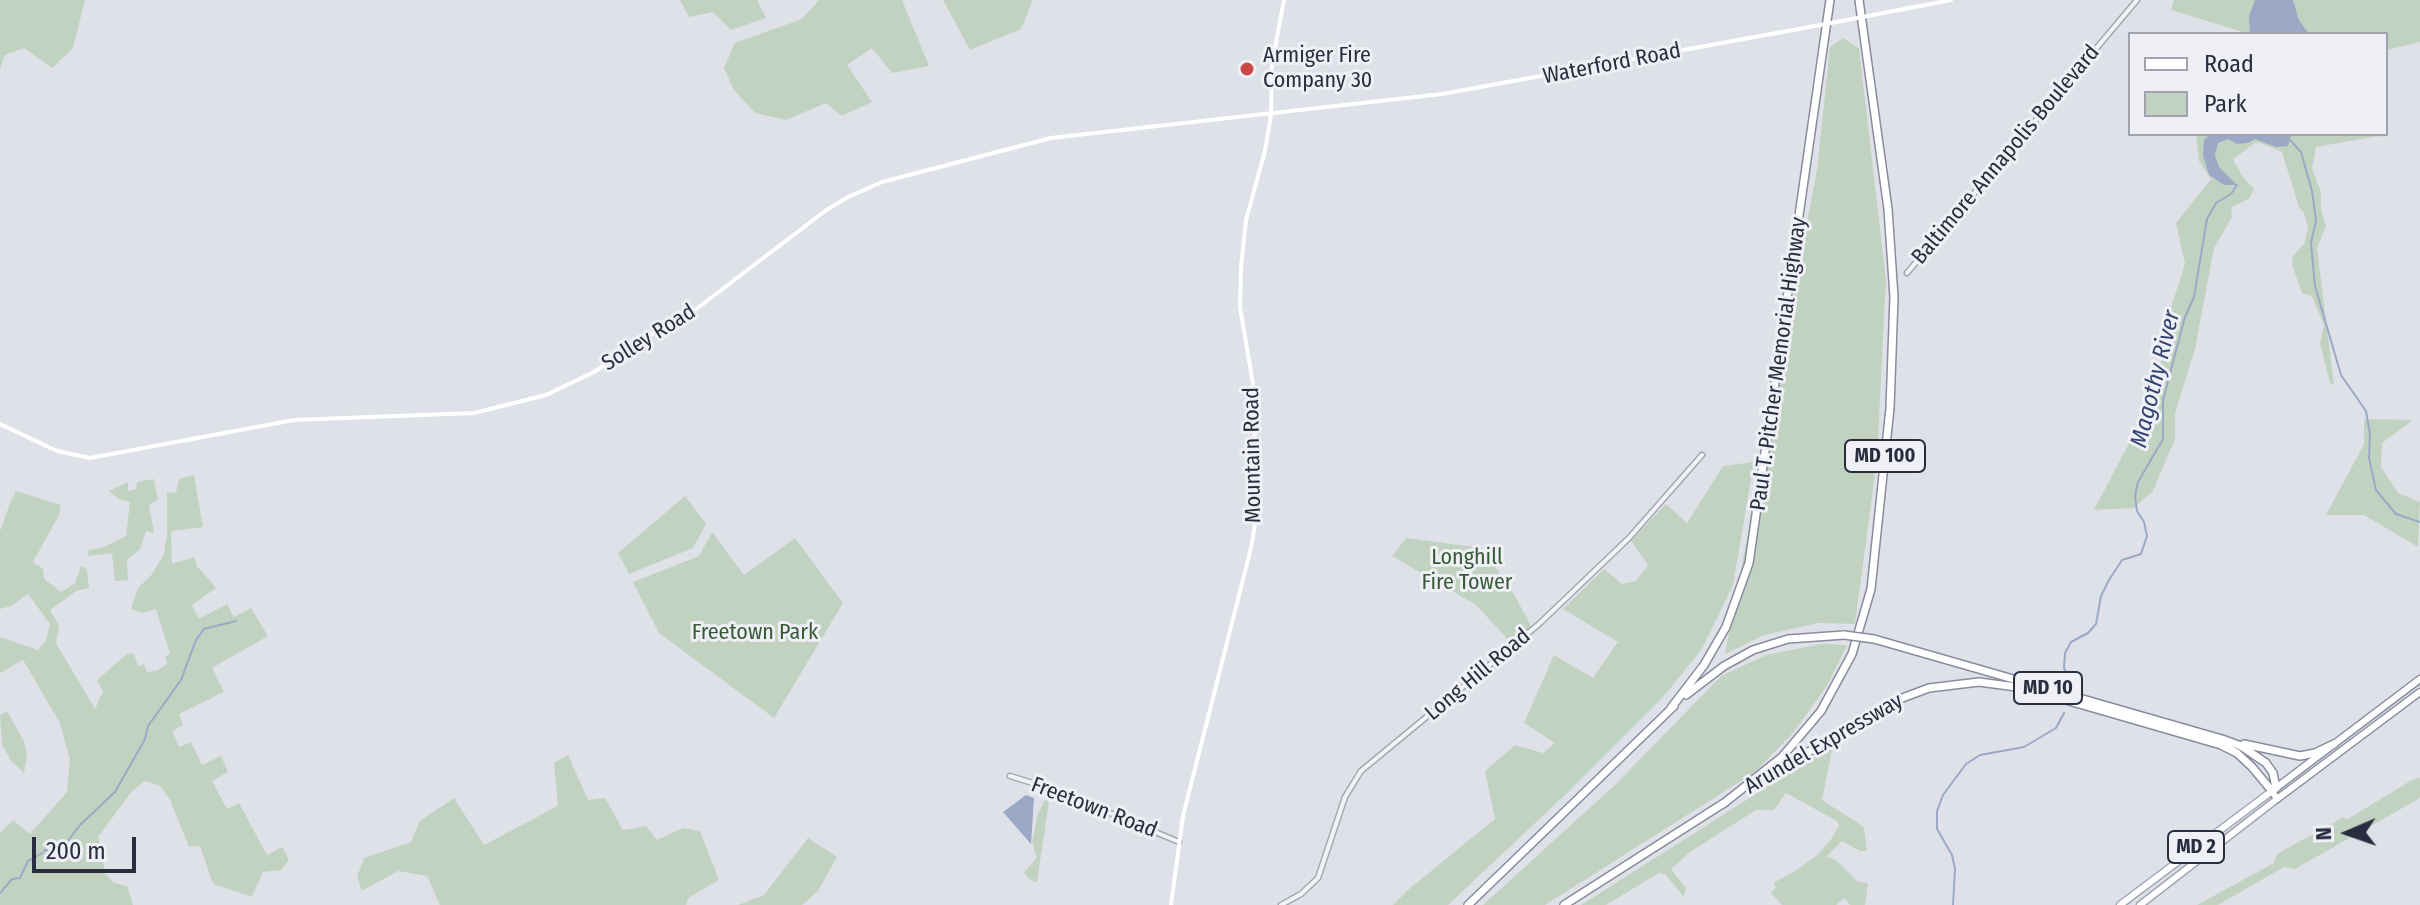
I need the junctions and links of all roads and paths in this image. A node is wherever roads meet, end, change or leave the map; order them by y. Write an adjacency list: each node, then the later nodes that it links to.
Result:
1 (1284, 0): 6 (main road, Mountain Road)
2 (1830, 0): 12 (highway, Paul T. Pitcher Memorial Highway)
3 (1859, 0): 18 (highway, MD 100)
4 (1951, 0): 6 (main road, Waterford Road, bridge)
5 (2137, 0): 7 (street, Baltimore Annapolis Boulevard)
6 (1271, 115): 8 (main road, Solley Road); 19 (main road, Mountain Road)
7 (1907, 273)
8 (0, 424)
9 (1702, 455): 21 (street, Long Hill Road)
10 (2420, 679): 14 (main road, MD 2)
11 (2420, 692): 17 (main road, MD 2)
12 (1671, 708): 13 (highway, MD 10, bridge); 22 (highway, MD 10)
13 (2222, 739): 14 (highway); 16 (highway, MD 10)
14 (2334, 744): 16 (main road, MD 2)
15 (1010, 776): 19 (street, Freetown Road)
16 (2274, 790): 17 (main road, MD 10); 18 (highway, Arundel Expressway / MD 10); 24 (main road, MD 2)
17 (2277, 799): 25 (main road, MD 2)
18 (1723, 804): 23 (highway, Arundel Expressway / MD 10)
19 (1179, 842): 20 (main road, Mountain Road)
20 (1171, 905)
21 (1281, 905)
22 (1468, 905)
23 (1564, 905)
24 (2120, 905)
25 (2140, 905)

